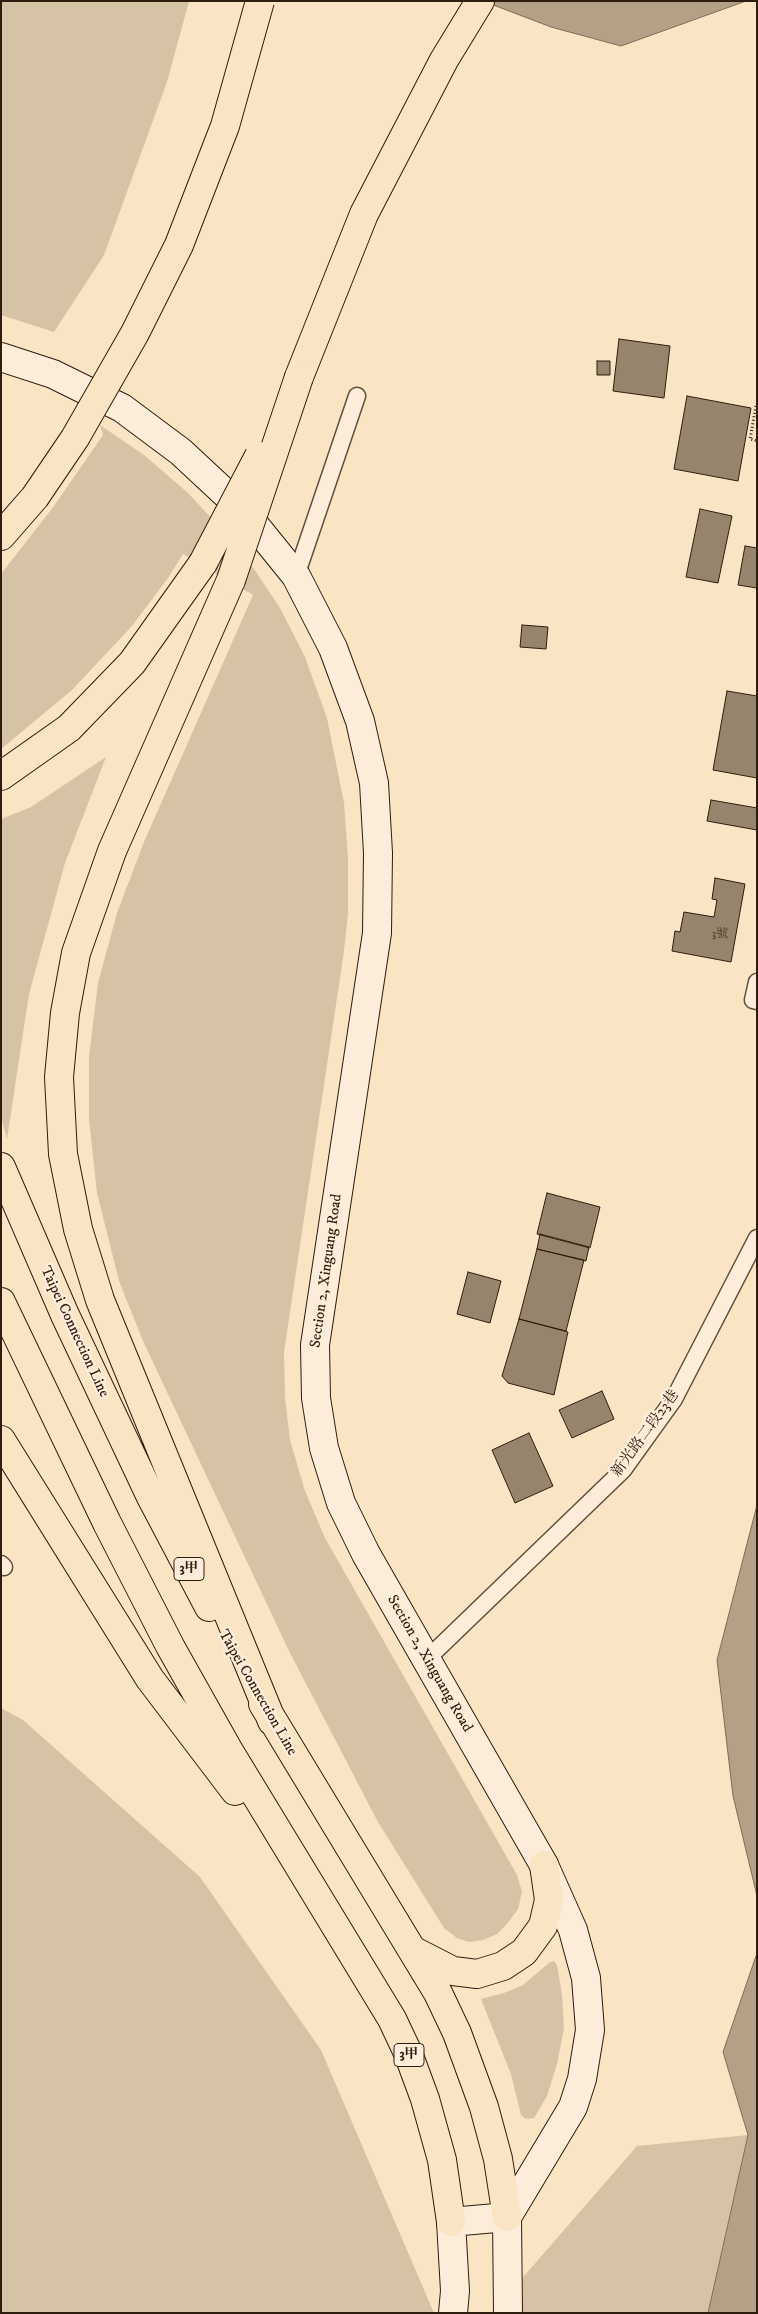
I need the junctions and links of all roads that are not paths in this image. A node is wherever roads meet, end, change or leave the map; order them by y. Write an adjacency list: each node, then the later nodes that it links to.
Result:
1 (260, 1): 6 (highway, bridge)
2 (480, 1): 4 (highway)
3 (1, 357): 7 (street, Section 2, Xinguang Road)
4 (299, 377): 8 (highway, bridge); 16 (highway, bridge)
5 (358, 396): 7 (lane)
6 (1, 536)
7 (296, 576): 15 (street, Section 2, Xinguang Road)
8 (1, 776)
9 (757, 982): 10 (lane)
10 (757, 1001)
11 (1, 1167): 16 (highway, Taipei Connection Line / 3甲)
12 (757, 1238): 15 (lane, 新光路二段23巷)
13 (1, 1302): 18 (highway, 3甲)
14 (1, 1440): 18 (highway)
15 (426, 1660): 17 (street, Section 2, Xinguang Road)
16 (272, 1721): 19 (highway, Taipei Connection Line / 3甲)
17 (544, 1865): 19 (highway); 20 (street, Section 2, Xinguang Road)
18 (323, 1905): 21 (highway, 3甲)
19 (414, 1951): 20 (highway, Taipei Connection Line / 3甲)
20 (506, 2217): 21 (street); 23 (street)
21 (451, 2222): 22 (street)
22 (453, 2313)
23 (508, 2313)

